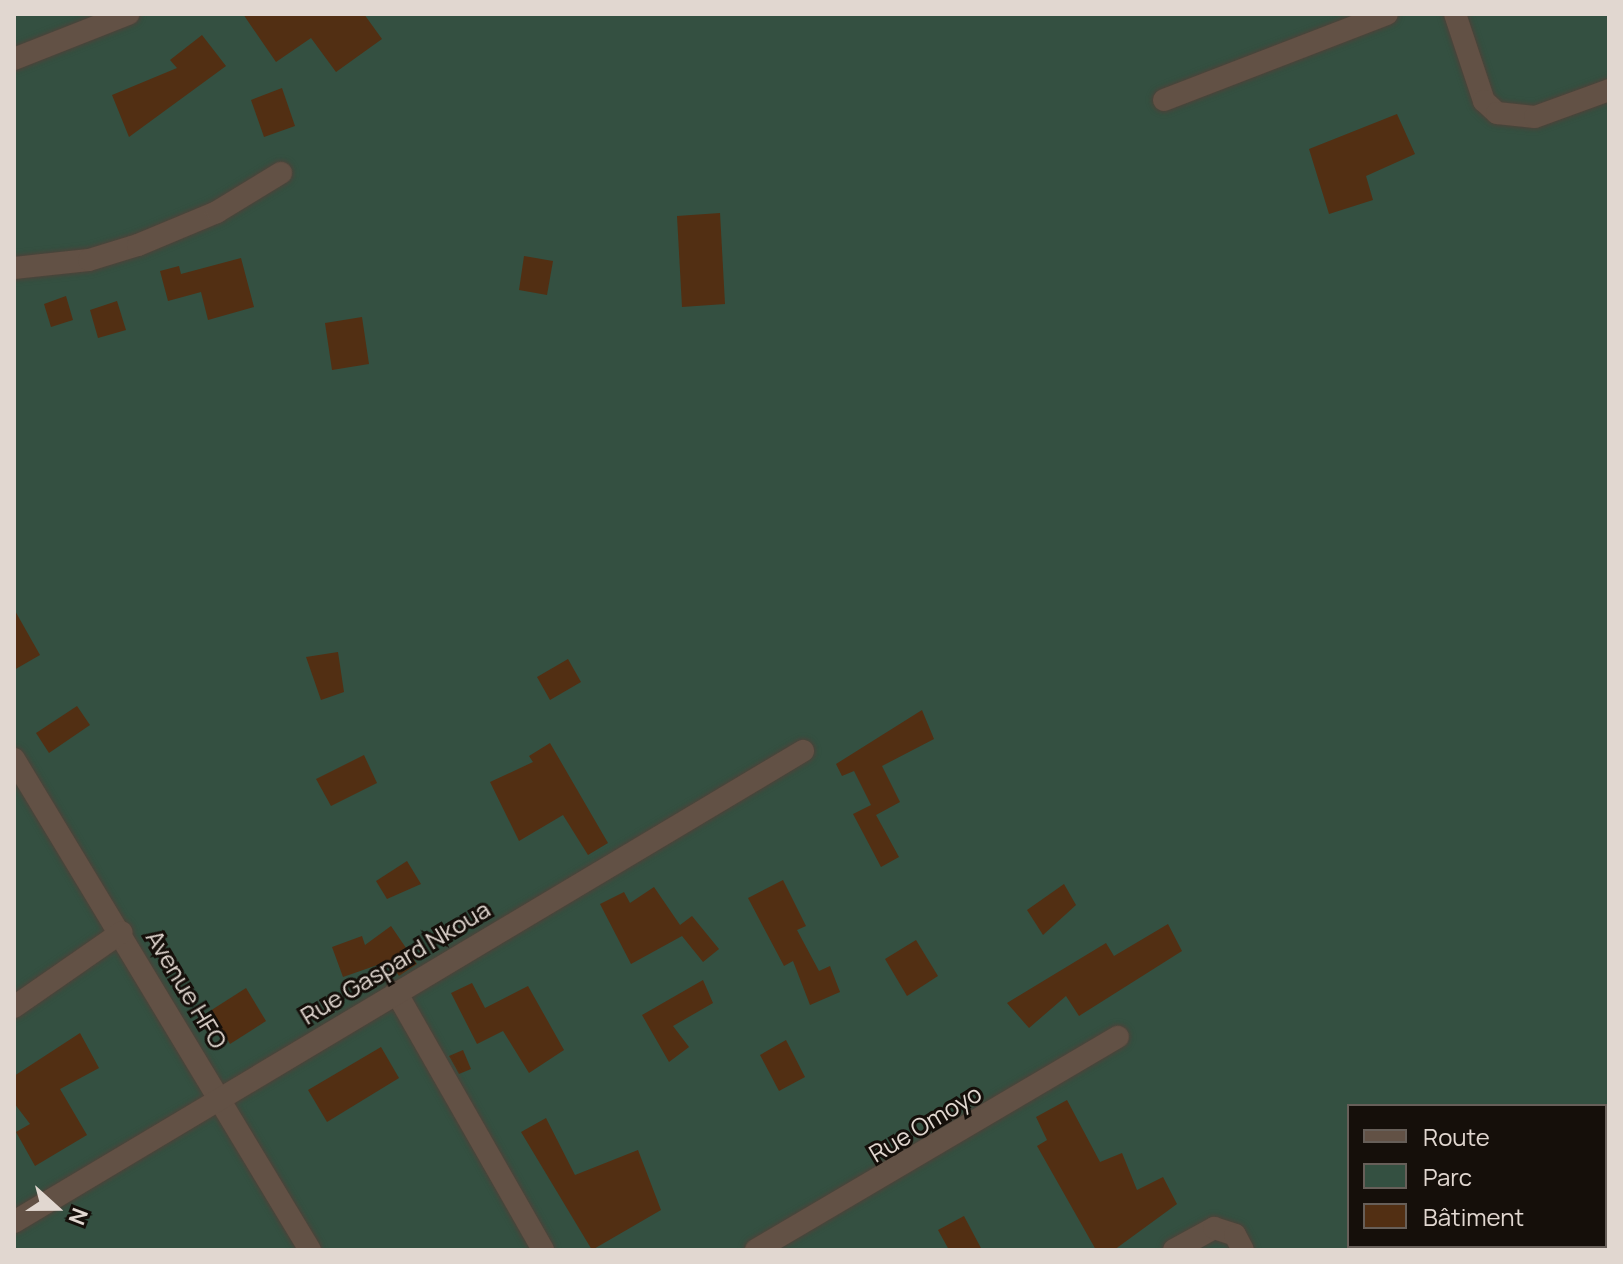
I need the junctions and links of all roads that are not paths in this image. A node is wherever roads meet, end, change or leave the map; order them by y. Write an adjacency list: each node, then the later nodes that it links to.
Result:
1 (128, 14): 4 (street)
2 (1387, 14): 6 (street)
3 (1455, 14): 5 (street)
4 (14, 59)
5 (1609, 90)
6 (1164, 100)
7 (281, 173): 8 (street)
8 (14, 268)
9 (803, 751): 12 (street, Rue Gaspard Nkoua)
10 (17, 770): 11 (street, Avenue HFO)
11 (122, 932): 13 (street); 15 (street, Avenue HFO)
12 (396, 992): 15 (street, Rue Gaspard Nkoua); 18 (street)
13 (14, 1007)
14 (1118, 1037): 19 (street, Rue Omoyo)
15 (220, 1096): 16 (street, Rue Gaspard Nkoua); 17 (street, Avenue HFO)
16 (14, 1222)
17 (310, 1250)
18 (543, 1250)
19 (756, 1250)
20 (1174, 1250): 21 (street)
21 (1243, 1250)

